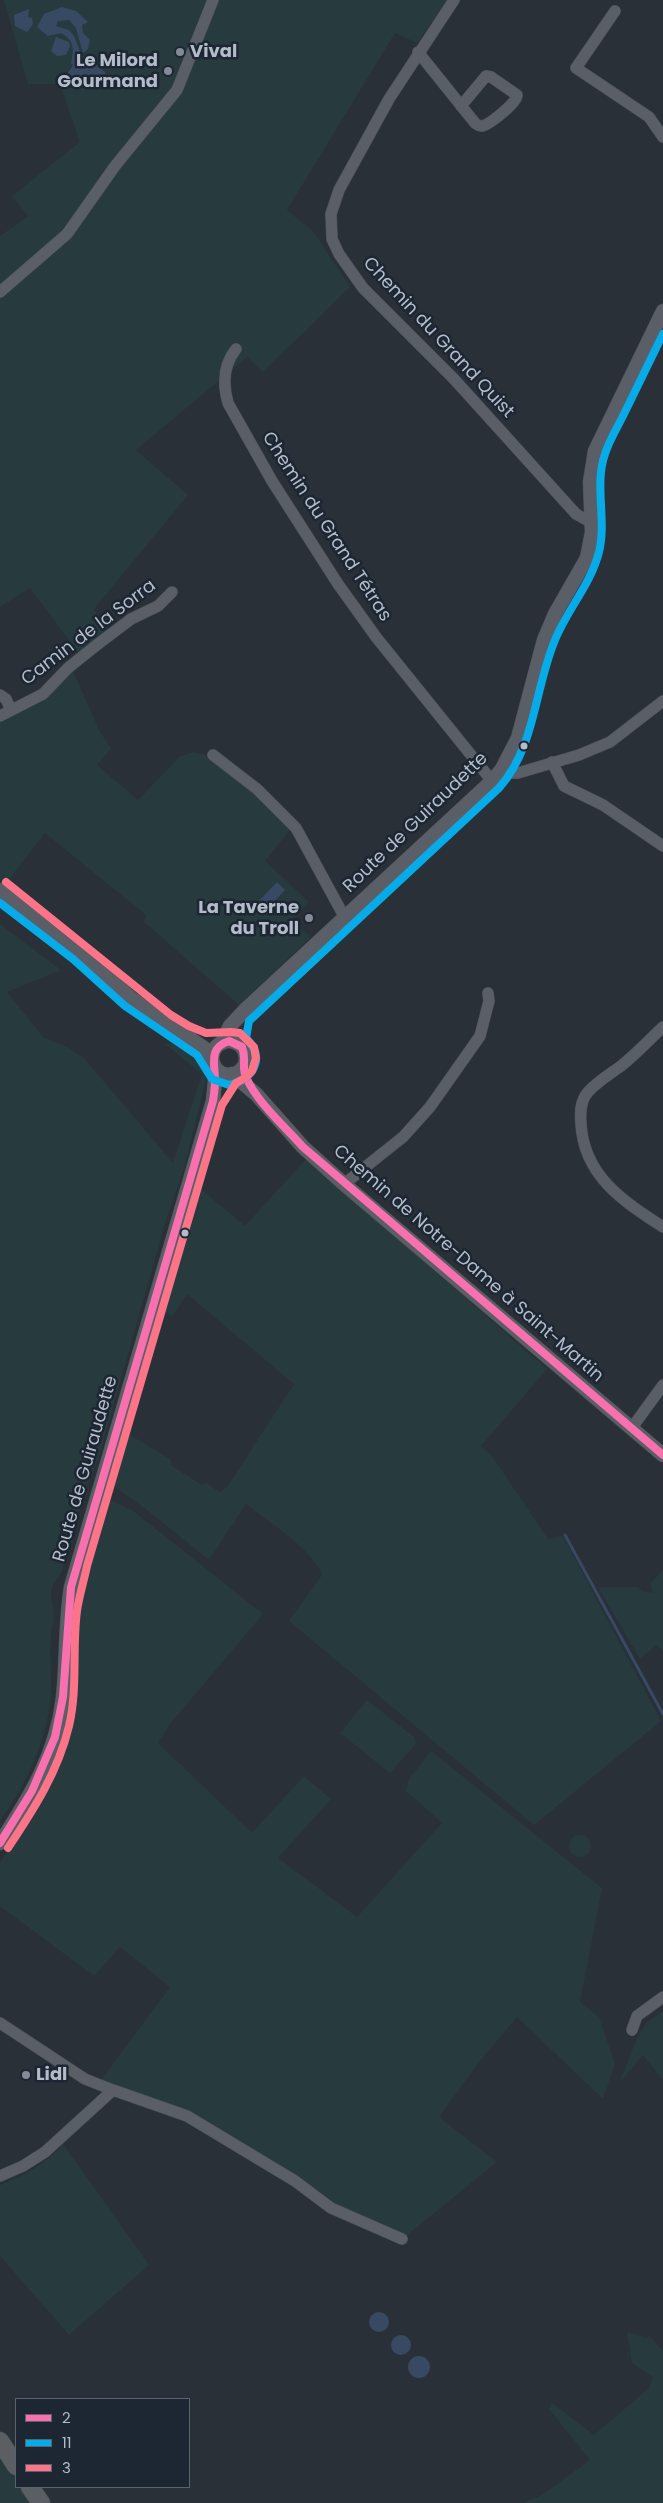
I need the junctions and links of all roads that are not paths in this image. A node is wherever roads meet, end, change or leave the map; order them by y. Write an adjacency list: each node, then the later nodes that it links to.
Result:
1 (213, 0): 7 (street)
2 (454, 0): 4 (street, Chemin du Grand Quist)
3 (615, 11): 6 (street)
4 (418, 52): 5 (street); 10 (street, Chemin du Grand Quist)
5 (461, 106): 5 (street)
6 (663, 137)
7 (0, 292)
8 (663, 311): 10 (street, Route de Guiraudette)
9 (236, 349): 19 (street, Chemin du Grand Tétras)
10 (592, 520): 18 (street, Route de Guiraudette)
11 (172, 592): 14 (street, Camin de la Sorra)
12 (0, 695): 14 (street)
13 (663, 701): 17 (street)
14 (11, 710): 15 (street, Camin de la Sorra)
15 (0, 716)
16 (213, 755): 22 (street)
17 (552, 762): 18 (street); 20 (street)
18 (502, 769): 19 (street, Route de Guiraudette)
19 (492, 781): 22 (street, Route de Guiraudette)
20 (663, 846)
21 (0, 890): 25 (street)
22 (345, 918): 26 (street, Route de Guiraudette)
23 (488, 993): 30 (street)
24 (663, 1027): 31 (street)
25 (189, 1039): 26 (street); 27 (street)
26 (226, 1043): 27 (street); 28 (street)
27 (213, 1062): 28 (street); 29 (street, Route de Guiraudette)
28 (235, 1072): 29 (street, Route de Guiraudette); 30 (street, Chemin de Notre-Dame à Saint-Martin)
29 (213, 1101): 35 (street, Route de Guiraudette)
30 (344, 1184): 33 (street, Chemin de Notre-Dame à Saint-Martin)
31 (663, 1227)
32 (663, 1386): 33 (street)
33 (631, 1429): 34 (street, Chemin de Notre-Dame à Saint-Martin)
34 (663, 1454)
35 (0, 1843)
36 (663, 1997): 38 (street)
37 (0, 2023): 39 (street)
38 (632, 2030)
39 (113, 2090): 40 (street); 41 (street)
40 (0, 2176)
41 (402, 2239)
42 (0, 2441): 43 (highway)
43 (15, 2464)
44 (31, 2488): 45 (highway)
45 (41, 2503)

